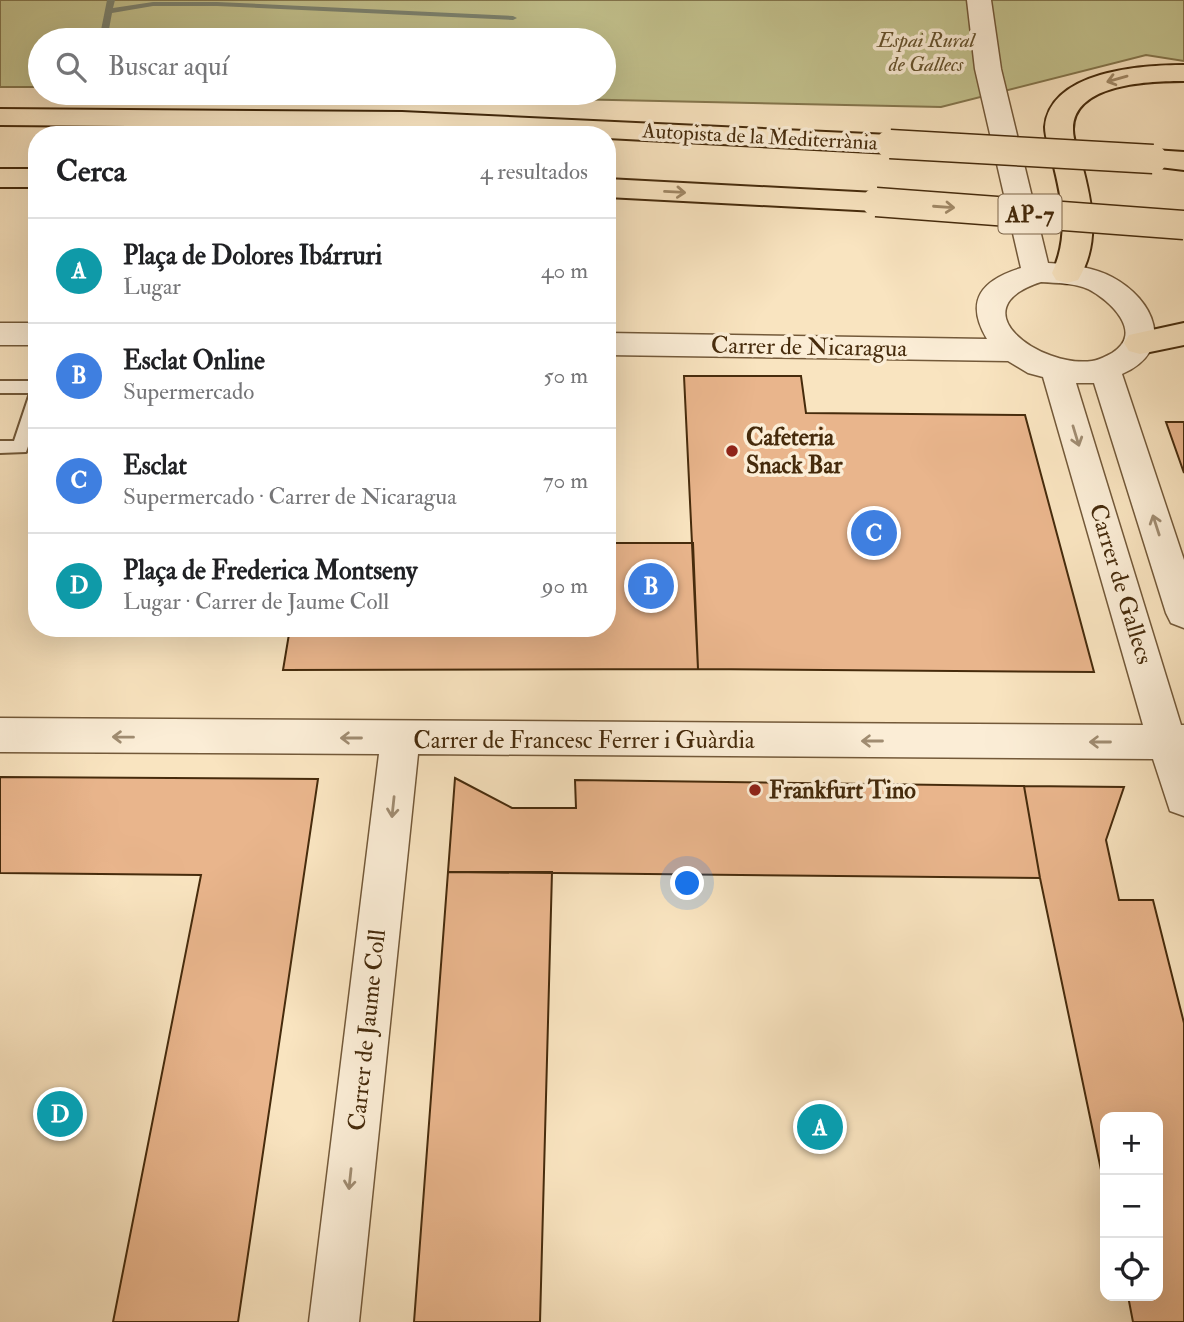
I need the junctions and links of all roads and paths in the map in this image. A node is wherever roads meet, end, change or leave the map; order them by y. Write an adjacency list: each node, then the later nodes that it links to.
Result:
1 (979, 0): 11 (street)
2 (1184, 73): 12 (highway, one-way to 12)
3 (0, 117): 4 (highway, Autopista de la Mediterrània, bridge)
4 (524, 126)
5 (616, 131): 6 (highway, Autopista de la Mediterrània, bridge)
6 (1184, 161)
7 (0, 177): 8 (highway)
8 (28, 177)
9 (616, 188): 10 (highway, AP-7, one-way to 10, bridge)
10 (1184, 225)
11 (1036, 272): 12 (street); 18 (street)
12 (1067, 273): 16 (street)
13 (28, 334): 15 (street)
14 (1184, 334): 16 (highway)
15 (1, 335)
16 (1140, 343): 19 (street)
17 (616, 344): 18 (street, Carrer de Nicaragua)
18 (1011, 350): 20 (street)
19 (1105, 369): 20 (street); 25 (street, Carrer de Gallecs, one-way to 19)
20 (1057, 370): 28 (street, Carrer de Gallecs, one-way to 28)
21 (0, 387): 22 (lane)
22 (28, 387)
23 (28, 423): 24 (lane)
24 (0, 447)
25 (1184, 613)
26 (0, 735): 27 (street, Carrer de Francesc Ferrer i Guàrdia, one-way to 26)
27 (400, 739): 28 (street, Carrer de Francesc Ferrer i Guàrdia, one-way to 27); 30 (street, Carrer de Jaume Coll, one-way to 30)
28 (1176, 742): 29 (street, Carrer de Gallecs)
29 (1184, 798)
30 (334, 1322)

